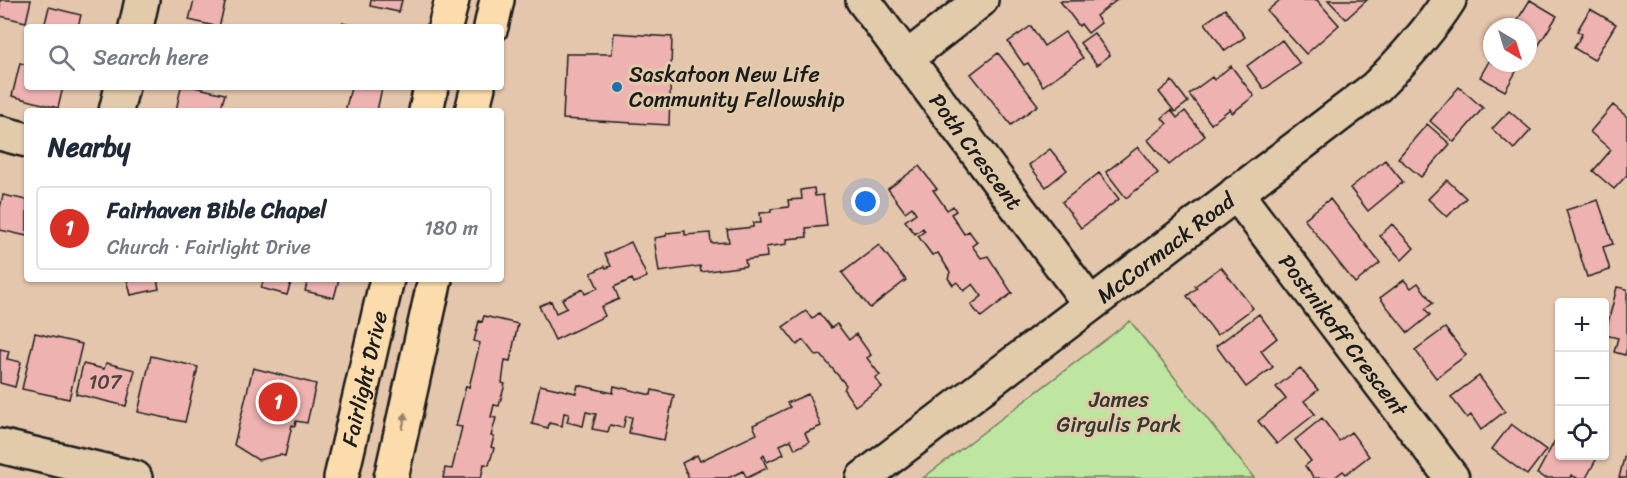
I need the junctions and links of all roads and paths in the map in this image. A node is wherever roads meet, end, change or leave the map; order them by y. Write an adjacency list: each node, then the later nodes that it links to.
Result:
1 (142, 0): 7 (street)
2 (452, 0): 8 (main road)
3 (497, 0): 9 (main road)
4 (863, 0): 10 (street, Poth Crescent)
5 (981, 0): 10 (street)
6 (1449, 0): 19 (street, McCormack Road)
7 (137, 24)
8 (446, 24)
9 (492, 24)
10 (907, 58): 22 (street, Poth Crescent)
11 (121, 90): 14 (street)
12 (430, 90): 15 (main road)
13 (477, 90): 16 (main road)
14 (117, 108)
15 (427, 108)
16 (473, 108)
17 (0, 133): 18 (street)
18 (24, 139)
19 (1236, 194): 22 (street, McCormack Road); 28 (street, Postnikoff Crescent)
20 (386, 282): 25 (main road, Fairlight Drive)
21 (434, 282): 26 (main road, one-way to 21)
22 (1090, 304): 27 (street, McCormack Road)
23 (18, 459): 24 (street)
24 (135, 478)
25 (341, 478)
26 (391, 478)
27 (863, 478)
28 (1452, 478)

